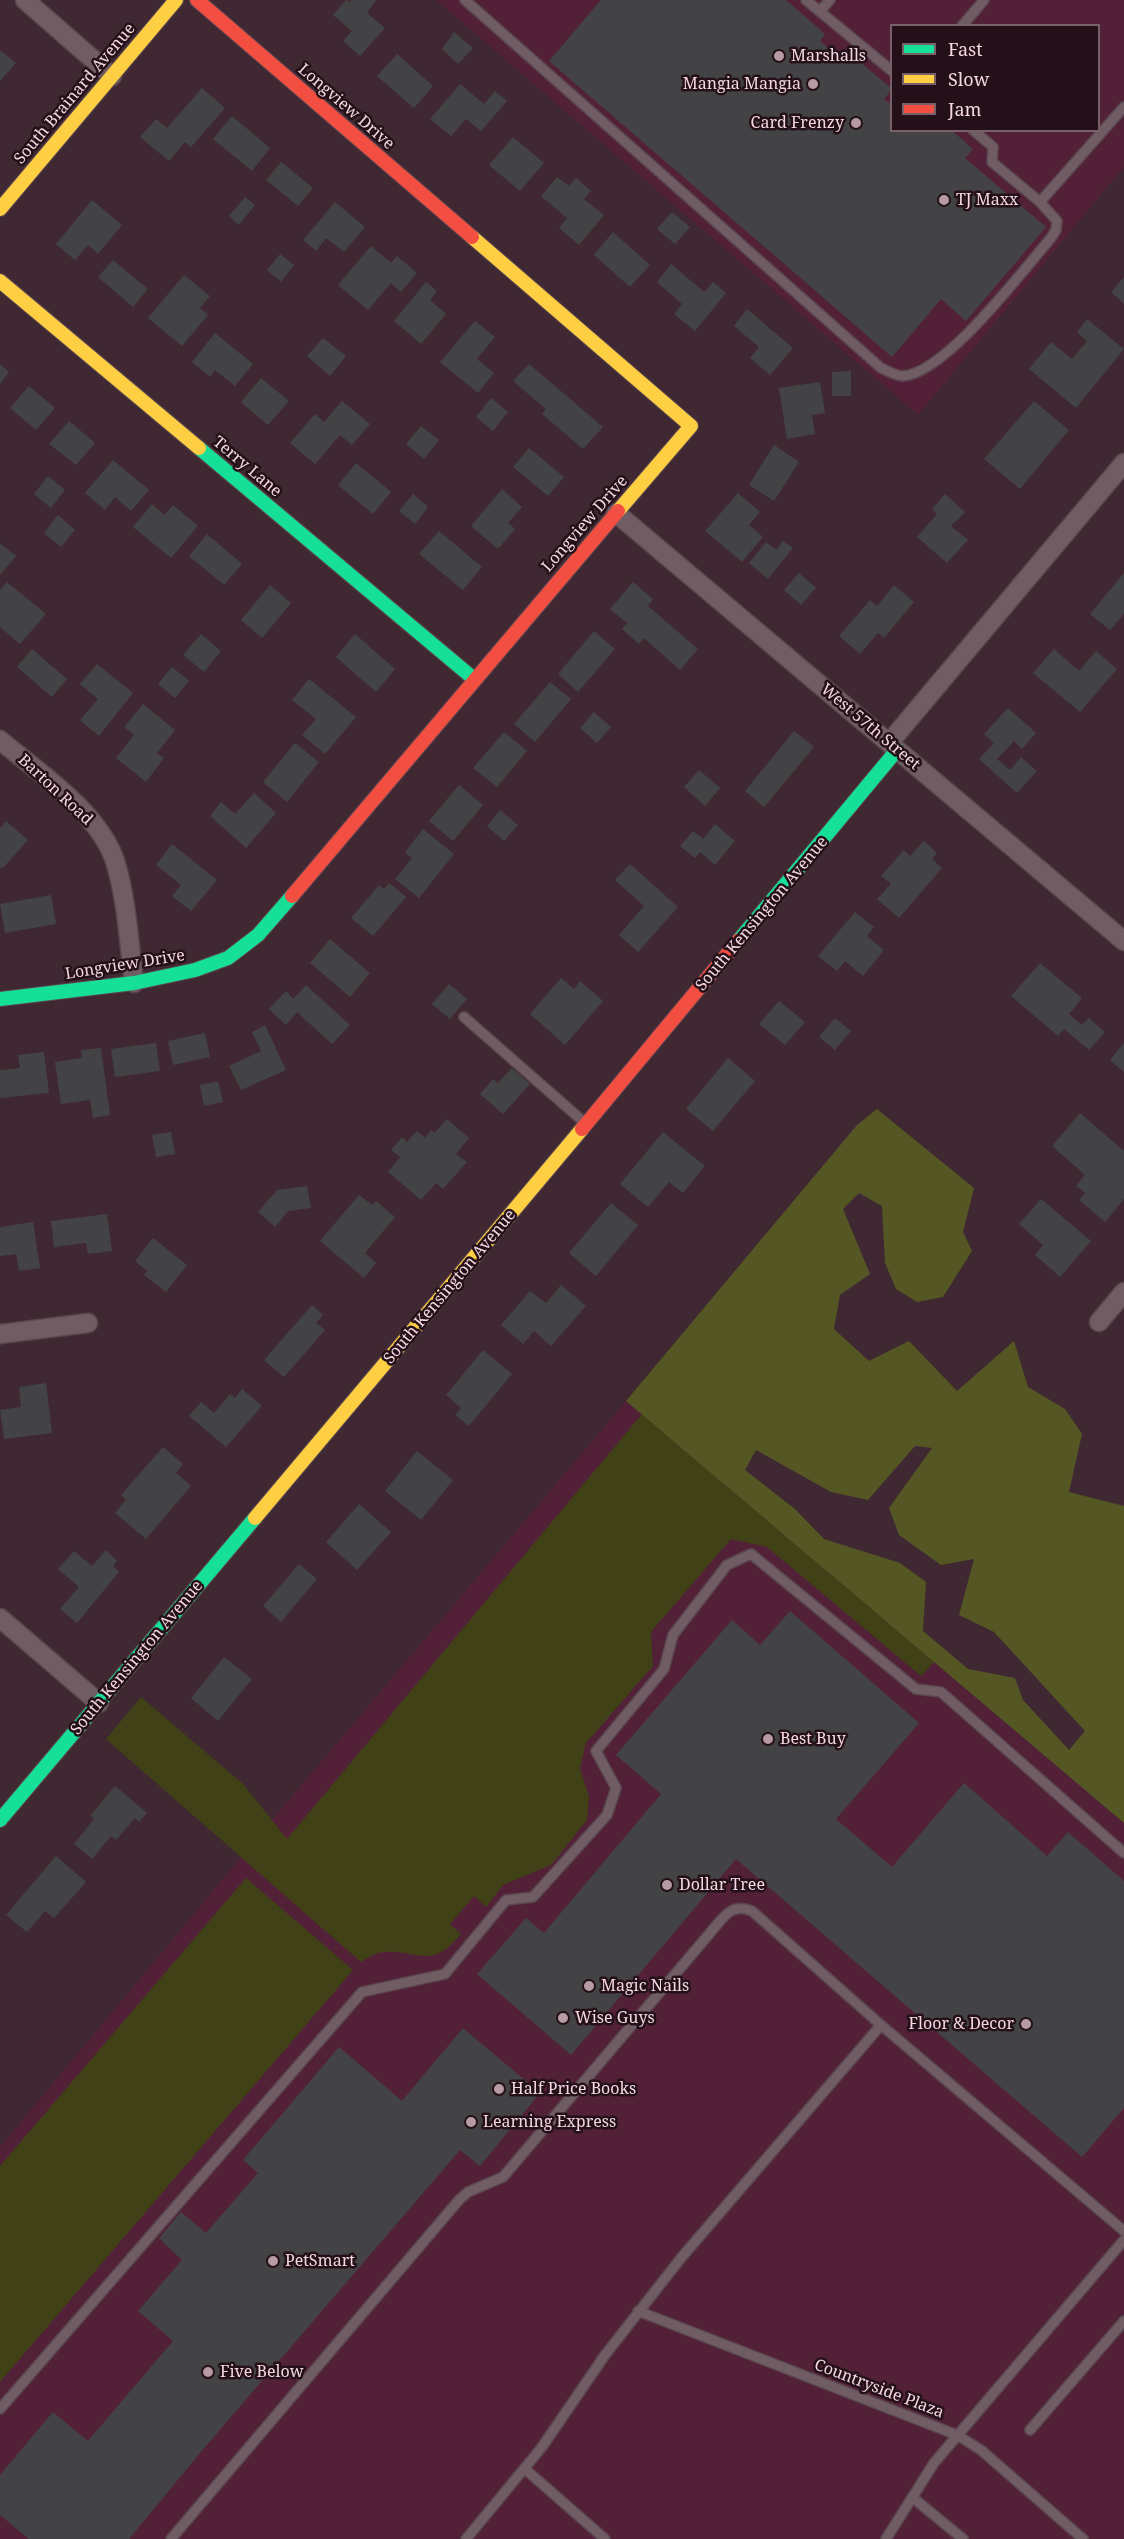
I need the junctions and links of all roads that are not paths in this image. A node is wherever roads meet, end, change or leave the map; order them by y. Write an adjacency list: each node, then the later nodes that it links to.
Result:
1 (25, 0): 11 (street)
2 (176, 0): 11 (street, South Brainard Avenue)
3 (196, 0): 18 (street, Longview Drive)
4 (465, 0): 14 (lane)
5 (806, 0): 8 (lane)
6 (830, 0): 8 (lane)
7 (984, 0): 9 (lane)
8 (820, 11): 10 (lane)
9 (964, 24)
10 (890, 70)
11 (112, 76): 15 (street, South Brainard Avenue)
12 (1124, 107): 14 (lane)
13 (975, 132): 14 (lane)
14 (1040, 202)
15 (0, 209)
16 (0, 281): 19 (street, Terry Lane)
17 (1124, 463): 21 (street, South Kensington Avenue)
18 (616, 513): 19 (street, Longview Drive); 21 (street, West 57th Street)
19 (474, 679): 23 (street, Longview Drive)
20 (0, 740): 23 (street, Barton Road)
21 (893, 747): 22 (street, West 57th Street); 26 (street, South Kensington Avenue)
22 (1124, 941)
23 (134, 983): 24 (street, Longview Drive)
24 (0, 999)
25 (464, 1017): 26 (lane)
26 (587, 1125): 32 (street, South Kensington Avenue)
27 (1124, 1292): 28 (street)
28 (1099, 1322)
29 (88, 1323): 30 (street)
30 (0, 1334)
31 (0, 1618): 32 (street)
32 (99, 1702): 33 (street, South Kensington Avenue)
33 (0, 1820)
34 (1124, 1852): 40 (lane)
35 (881, 2025): 36 (lane); 38 (lane); 45 (lane)
36 (1124, 2231)
37 (1124, 2240): 42 (lane)
38 (638, 2311): 42 (lane, Countryside Plaza); 43 (lane)
39 (1124, 2321): 41 (lane)
40 (0, 2409)
41 (1030, 2430)
42 (957, 2435): 44 (lane); 50 (lane, Countryside Plaza)
43 (525, 2469): 46 (lane); 47 (lane)
44 (912, 2497): 48 (lane); 49 (lane)
45 (171, 2539)
46 (466, 2539)
47 (605, 2539)
48 (886, 2539)
49 (963, 2539)
50 (1083, 2539)

